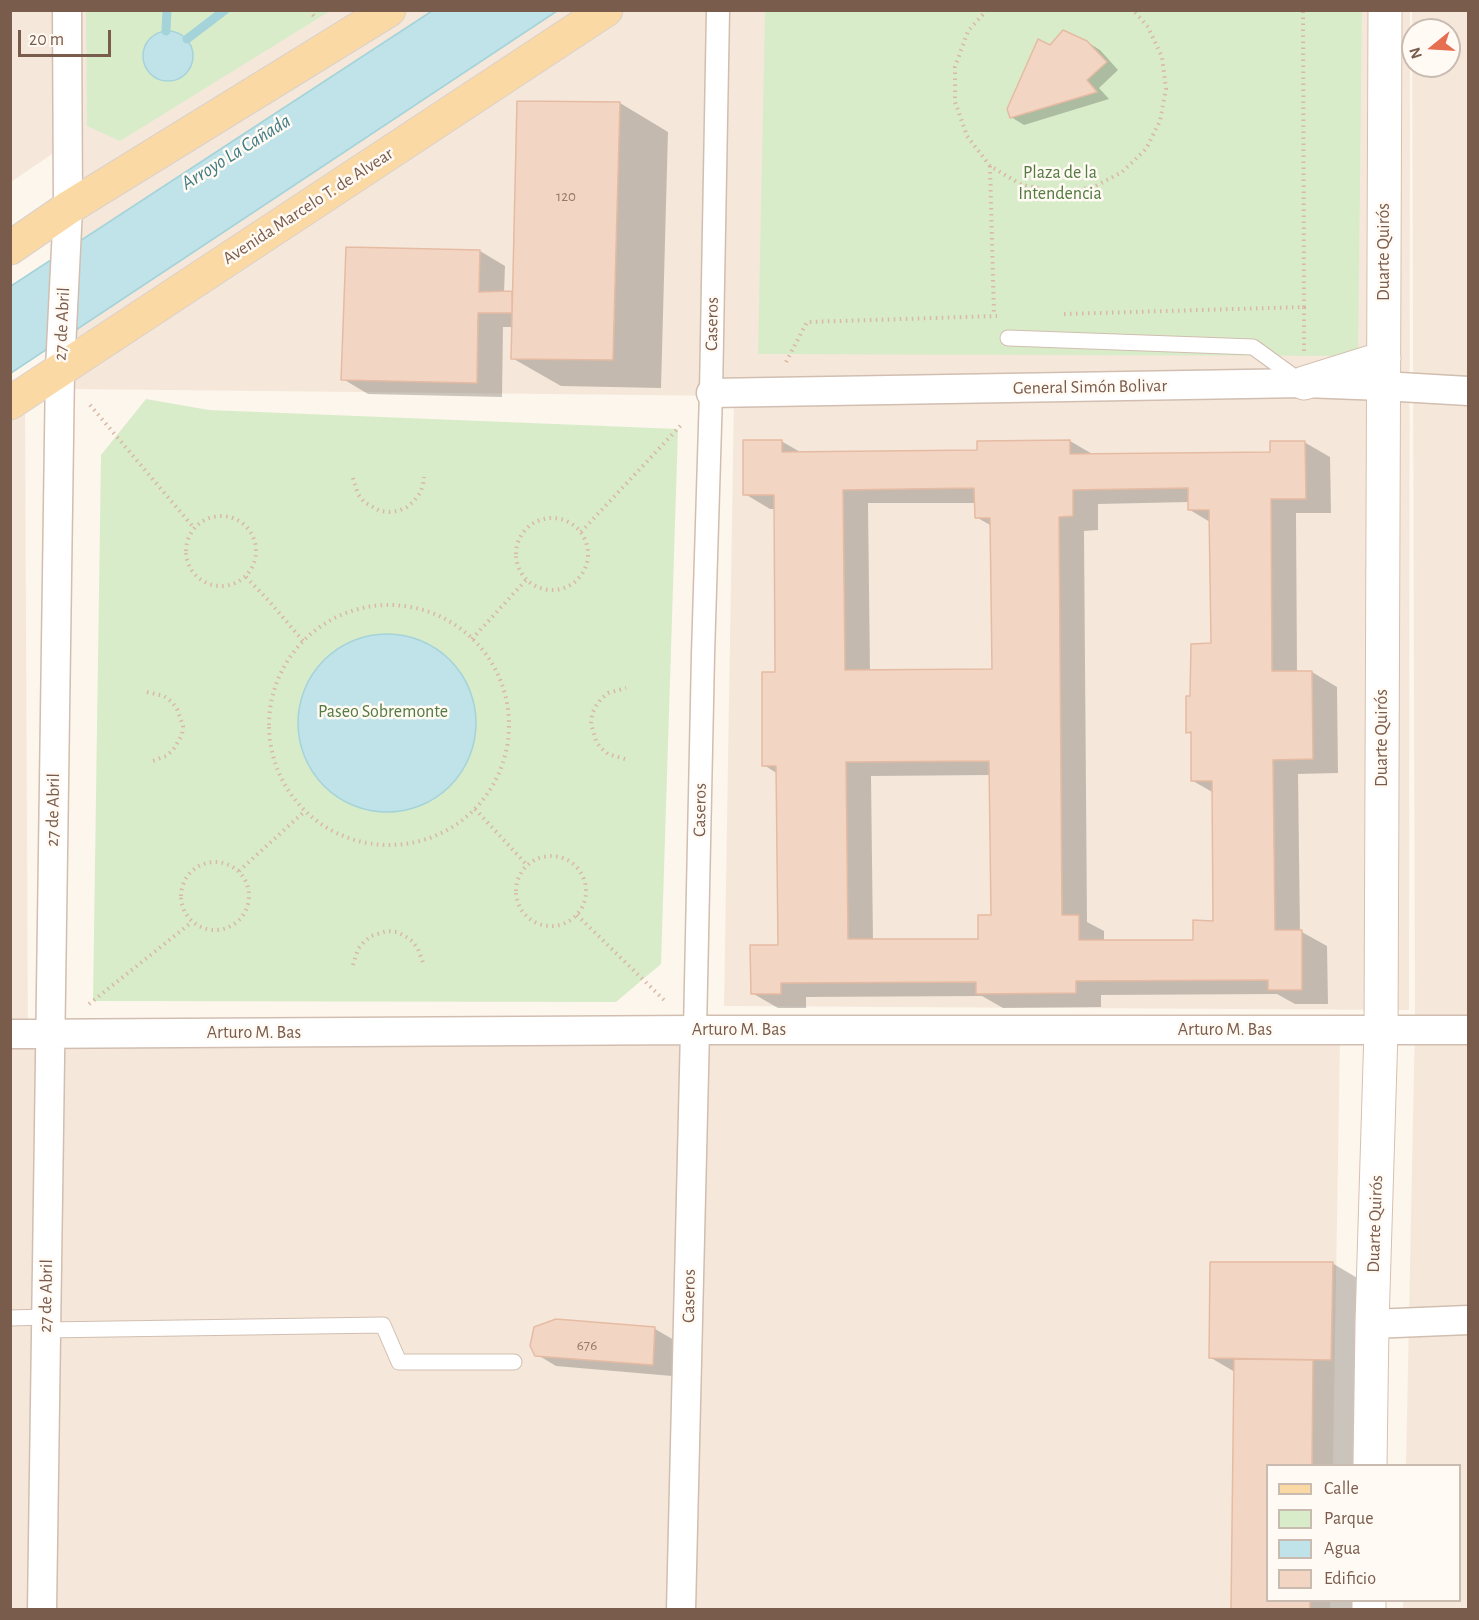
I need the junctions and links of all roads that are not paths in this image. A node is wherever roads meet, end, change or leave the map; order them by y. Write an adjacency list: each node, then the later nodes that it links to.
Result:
1 (67, 10): 6 (street, 27 de Abril)
2 (390, 10): 6 (main road)
3 (606, 10): 9 (main road, Avenida Marcelo T. de Alvear)
4 (718, 10): 13 (street, Caseros)
5 (1385, 10): 10 (main road, Duarte Quirós)
6 (68, 208): 7 (main road); 9 (street, 27 de Abril)
7 (10, 248)
8 (1008, 338): 11 (lane)
9 (60, 369): 14 (main road, Avenida Marcelo T. de Alvear); 18 (street, 27 de Abril)
10 (1384, 372): 11 (main road); 12 (street); 16 (main road, Duarte Quirós)
11 (1304, 383): 13 (street, General Simón Bolivar)
12 (1468, 390)
13 (711, 393): 15 (street, Caseros)
14 (10, 403)
15 (695, 1030): 16 (street, Arturo M. Bas); 18 (street, Arturo M. Bas); 27 (street, Caseros)
16 (1381, 1030): 17 (street, Arturo M. Bas); 23 (main road, Duarte Quirós)
17 (1468, 1030)
18 (50, 1034): 19 (street, Arturo M. Bas); 22 (street, 27 de Abril)
19 (10, 1035)
20 (10, 1318): 22 (lane)
21 (1468, 1320): 23 (street)
22 (46, 1324): 24 (lane); 26 (street, 27 de Abril)
23 (1372, 1324): 25 (main road, Duarte Quirós)
24 (514, 1362)
25 (1370, 1464)
26 (42, 1610)
27 (681, 1610)

